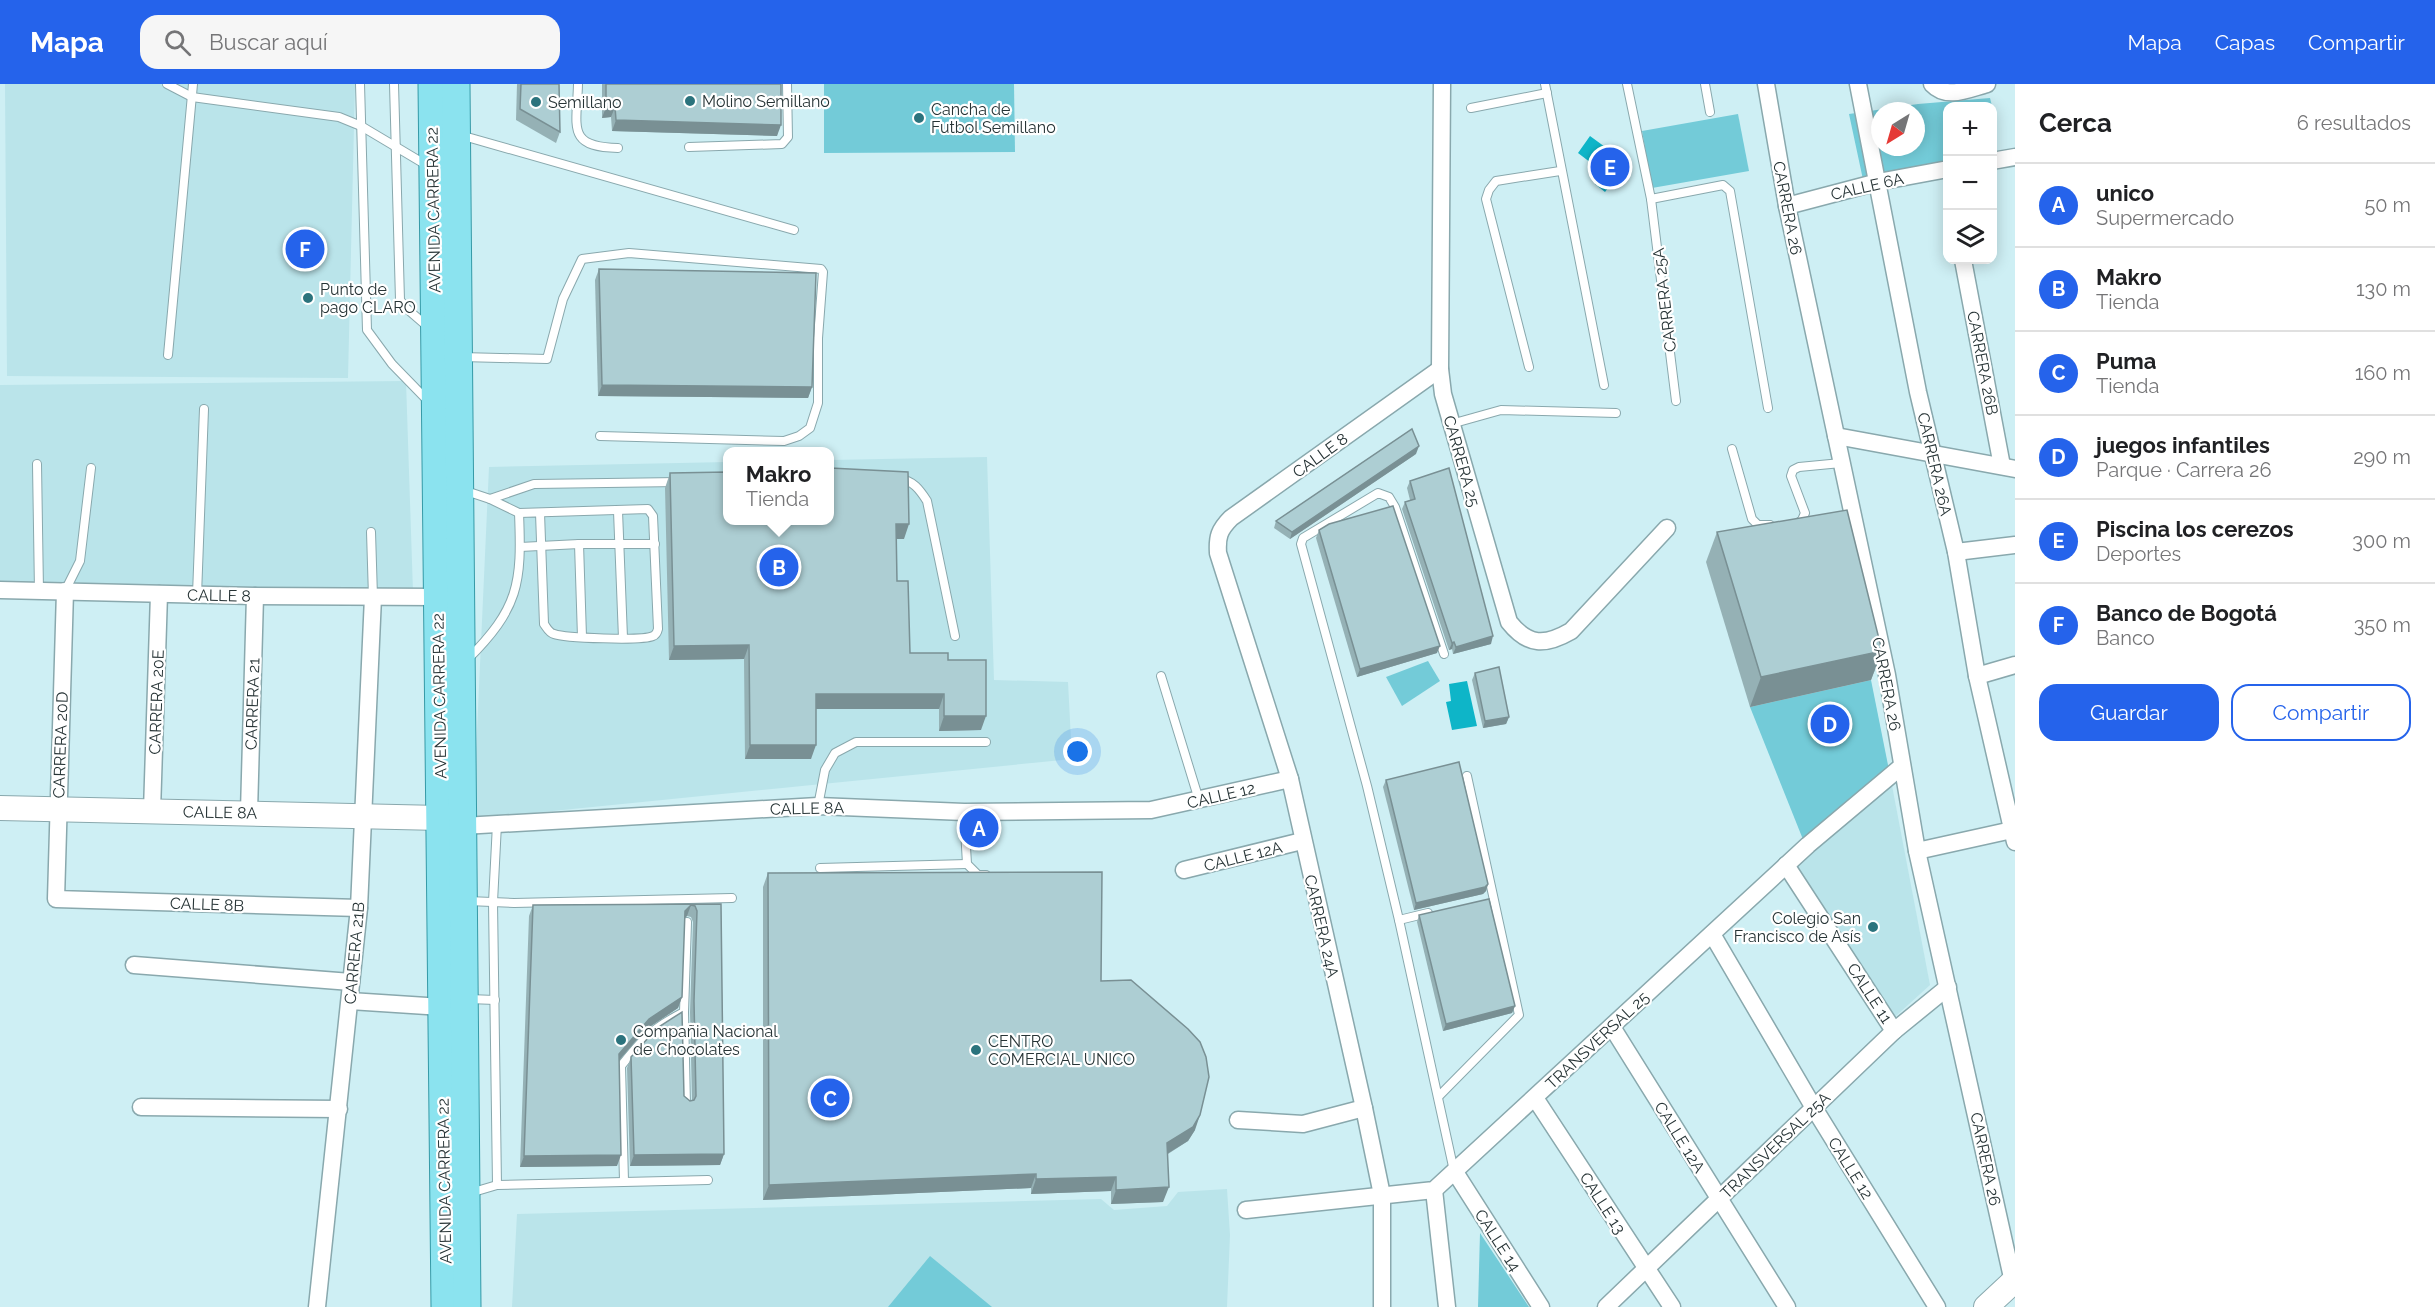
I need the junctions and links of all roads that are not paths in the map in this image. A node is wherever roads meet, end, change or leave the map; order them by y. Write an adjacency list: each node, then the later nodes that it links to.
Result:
1 (166, 84): 17 (lane)
2 (193, 84): 17 (lane)
3 (360, 84): 20 (lane)
4 (394, 84): 22 (lane)
5 (432, 84): 27 (main road, AVENIDA CARRERA 22)
6 (456, 84): 21 (main road, AVENIDA CARRERA 22)
7 (578, 84): 24 (lane)
8 (787, 84): 23 (lane)
9 (1442, 84): 39 (street, CARRERA 25)
10 (1627, 84): 31 (lane, CARRERA 25A)
11 (1705, 84): 19 (lane)
12 (1766, 84): 32 (street, CARRERA 26)
13 (1858, 84): 30 (street, CARRERA 26A)
14 (1987, 84): 15 (street)
15 (1935, 87)
16 (1546, 89): 18 (lane); 28 (lane)
17 (192, 97): 20 (lane); 36 (lane)
18 (1471, 108)
19 (1710, 111)
20 (361, 126): 22 (lane); 44 (lane)
21 (456, 134): 33 (lane); 37 (main road, AVENIDA CARRERA 22)
22 (395, 146): 27 (lane); 35 (lane)
23 (688, 147)
24 (618, 148)
25 (2015, 157): 26 (street)
26 (1997, 160)
27 (433, 169): 35 (main road, AVENIDA CARRERA 22)
28 (1560, 171): 38 (lane); 40 (lane)
29 (1943, 172): 30 (street, CALLE 6A)
30 (1878, 182): 32 (street, CALLE 6A); 50 (street, CARRERA 26A)
31 (1652, 199): 41 (lane, CARRERA 25A); 42 (lane)
32 (1787, 206): 48 (street, CARRERA 26)
33 (794, 230)
34 (1964, 264): 54 (street, CARRERA 26B)
35 (435, 333): 44 (main road, AVENIDA CARRERA 22)
36 (168, 356)
37 (458, 357): 47 (lane); 57 (main road, AVENIDA CARRERA 22)
38 (1529, 367)
39 (1440, 369): 46 (street, CARRERA 25); 71 (street, CALLE 8)
40 (1604, 385)
41 (1676, 401)
42 (1768, 408)
43 (204, 409): 76 (lane)
44 (436, 409): 79 (main road, AVENIDA CARRERA 22)
45 (1616, 413): 46 (lane)
46 (1451, 424): 62 (street, CARRERA 25)
47 (600, 436)
48 (1836, 436): 50 (street); 52 (street, CARRERA 26)
49 (1732, 449): 52 (lane)
50 (1932, 454): 54 (street); 70 (street, CARRERA 26A)
51 (38, 464): 73 (lane)
52 (1841, 464): 89 (street, CARRERA 26)
53 (91, 468): 74 (lane)
54 (2008, 468)
55 (888, 478): 80 (lane)
56 (683, 482): 58 (lane)
57 (459, 489): 58 (lane); 85 (main road, AVENIDA CARRERA 22)
58 (490, 499): 60 (lane)
59 (618, 512): 61 (lane); 65 (lane); 66 (lane)
60 (519, 513): 61 (lane); 69 (lane)
61 (540, 513): 68 (lane)
62 (1667, 528)
63 (371, 532): 78 (lane)
64 (579, 544): 65 (lane); 68 (lane); 81 (lane)
65 (620, 544): 66 (lane); 82 (lane)
66 (655, 544): 82 (lane)
67 (2015, 545): 70 (street)
68 (541, 546): 69 (lane); 81 (lane)
69 (520, 547): 85 (lane)
70 (1956, 552): 87 (street, CARRERA 26A)
71 (1218, 553): 92 (street, CARRERA 24A)
72 (0, 590): 73 (street, CALLE 8)
73 (39, 591): 74 (street, CALLE 8)
74 (65, 591): 75 (street, CALLE 8); 96 (street, CARRERA 20D)
75 (159, 594): 76 (street, CALLE 8); 98 (street, CARRERA 20E)
76 (197, 595): 77 (street, CALLE 8)
77 (255, 596): 78 (street, CALLE 8); 99 (street, CARRERA 21)
78 (373, 597): 79 (street, CALLE 8); 101 (street, CARRERA 21B)
79 (437, 597): 102 (main road, AVENIDA CARRERA 22)
80 (955, 636)
81 (582, 637): 82 (lane)
82 (623, 638)
83 (1444, 654): 120 (lane)
84 (2015, 665): 87 (street)
85 (461, 666): 102 (main road, AVENIDA CARRERA 22)
86 (1161, 676): 93 (lane)
87 (1977, 676): 90 (street, CARRERA 26A)
88 (986, 742): 94 (lane)
89 (1902, 766): 106 (street, CARRERA 26); 108 (street, TRANSVERSAL 25)
90 (2007, 770): 104 (street, CARRERA 26A)
91 (1467, 776): 113 (lane)
92 (1290, 779): 93 (street, CALLE 12); 105 (street, CARRERA 24A)
93 (1199, 800): 97 (street, CALLE 12)
94 (818, 806): 100 (street, CALLE 8A); 103 (street, CALLE 8A)
95 (0, 808): 96 (street, CALLE 8A)
96 (58, 809): 98 (street, CALLE 8A); 114 (street, CARRERA 20D)
97 (1151, 810): 100 (street, CALLE 8A)
98 (152, 811): 99 (street, CALLE 8A)
99 (249, 812): 101 (street, CALLE 8A)
100 (964, 812): 107 (lane)
101 (364, 816): 102 (street, CALLE 8A); 118 (street, CARRERA 21B)
102 (451, 822): 103 (street, CALLE 8A); 115 (main road, AVENIDA CARRERA 22); 128 (main road, AVENIDA CARRERA 22)
103 (498, 824): 117 (lane)
104 (2013, 836): 106 (street)
105 (1302, 841): 110 (street, CALLE 12A); 136 (street, CARRERA 24A)
106 (1917, 851): 125 (street, CARRERA 26)
107 (967, 864): 109 (lane); 111 (lane)
108 (1786, 865): 122 (street, TRANSVERSAL 25); 131 (street, CALLE 11)
109 (820, 868)
110 (1184, 870)
111 (1002, 875)
112 (732, 898): 117 (lane)
113 (1494, 898): 116 (lane); 132 (lane)
114 (56, 899): 118 (street, CALLE 8B)
115 (463, 900): 117 (lane); 128 (main road, AVENIDA CARRERA 22)
116 (1484, 900)
117 (493, 902): 126 (lane)
118 (359, 908): 124 (street, CARRERA 21B)
119 (1442, 910): 120 (lane)
120 (1399, 920): 132 (lane)
121 (687, 922): 129 (lane)
122 (1712, 934): 130 (street, TRANSVERSAL 25); 137 (street, CALLE 12)
123 (134, 965): 124 (street)
124 (351, 982): 127 (street, CARRERA 21B)
125 (1948, 987): 131 (street, TRANSVERSAL 25A); 150 (street, CARRERA 26)
126 (495, 999): 128 (lane); 143 (lane)
127 (350, 1001): 128 (street); 138 (street, CARRERA 21B)
128 (453, 1003): 145 (main road, AVENIDA CARRERA 22); 152 (main road, AVENIDA CARRERA 22)
129 (684, 1012): 134 (lane); 142 (lane)
130 (1612, 1026): 133 (street, TRANSVERSAL 25); 147 (street, CALLE 12A)
131 (1894, 1031): 137 (street, TRANSVERSAL 25A)
132 (1438, 1096): 140 (lane)
133 (1534, 1098): 140 (street, TRANSVERSAL 25); 149 (street, CALLE 13)
134 (686, 1106)
135 (141, 1107): 138 (street)
136 (1364, 1108): 139 (street); 146 (street, CARRERA 24A)
137 (1814, 1108): 147 (street, TRANSVERSAL 25A); 160 (street, CALLE 12)
138 (339, 1109): 151 (street, CARRERA 21B)
139 (1238, 1120)
140 (1455, 1172): 144 (street, TRANSVERSAL 25); 156 (street, CALLE 14)
141 (708, 1180): 142 (lane)
142 (624, 1181): 143 (lane)
143 (497, 1185): 145 (lane)
144 (1434, 1190): 146 (street); 155 (street)
145 (466, 1195): 153 (main road, AVENIDA CARRERA 22)
146 (1382, 1195): 148 (street); 154 (street, CARRERA 24A)
147 (1718, 1199): 149 (street, TRANSVERSAL 25A); 159 (street, CALLE 12A)
148 (1246, 1210)
149 (1646, 1269): 157 (street, TRANSVERSAL 25A); 158 (street, CALLE 13)
150 (2014, 1281): 161 (street)
151 (317, 1307)
152 (445, 1307)
153 (467, 1307)
154 (1382, 1307)
155 (1447, 1307)
156 (1541, 1307)
157 (1606, 1307)
158 (1672, 1307)
159 (1787, 1307)
160 (1937, 1307)
161 (1986, 1307)

